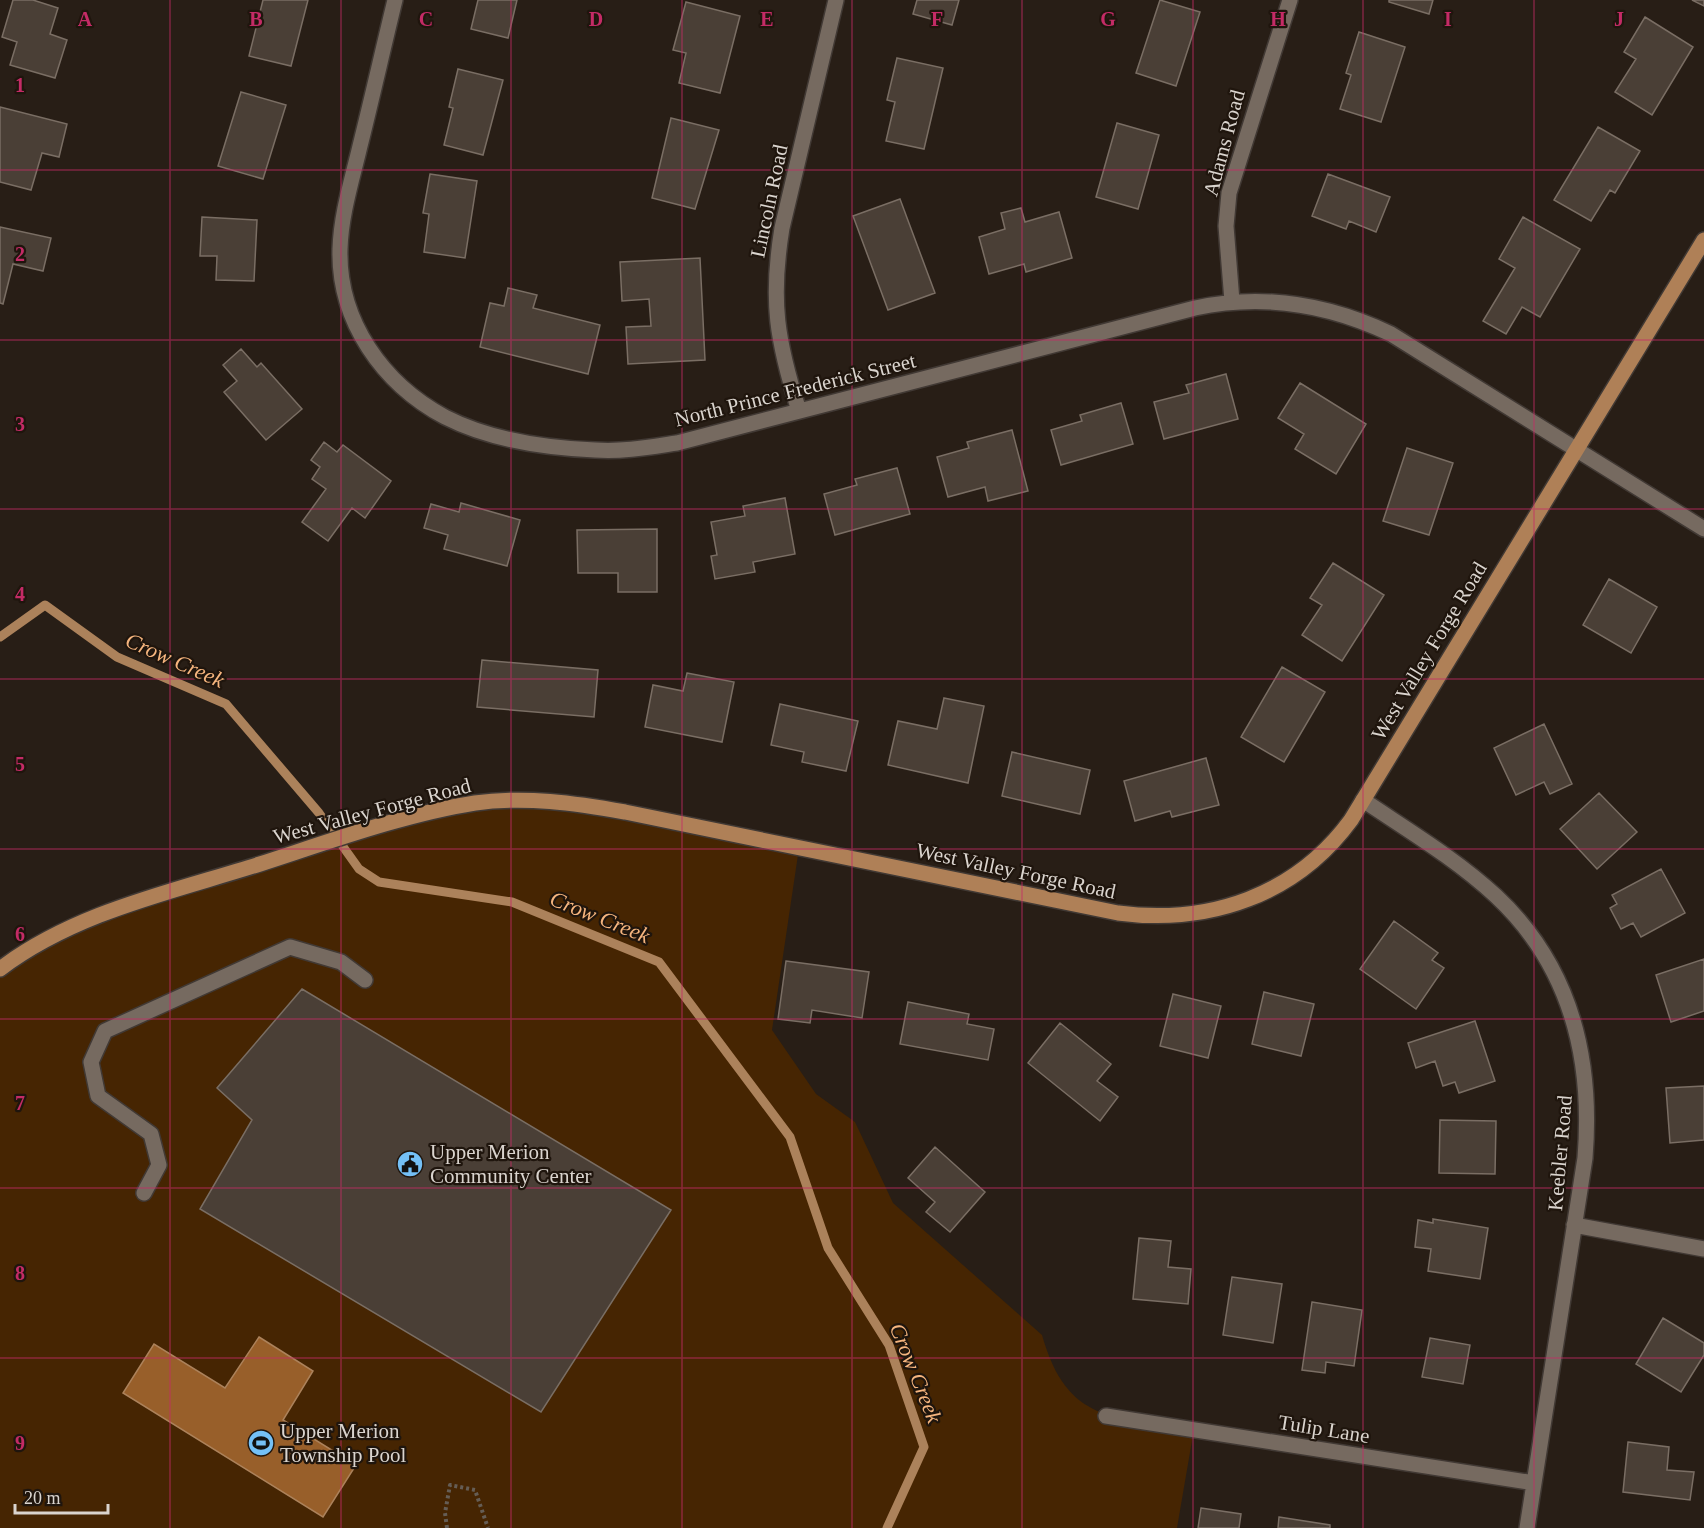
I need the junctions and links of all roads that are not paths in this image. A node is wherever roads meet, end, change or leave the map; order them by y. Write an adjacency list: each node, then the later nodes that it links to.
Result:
1 (395, 0): 6 (street, North Prince Frederick Street)
2 (836, 0): 6 (street, Lincoln Road)
3 (1290, 0): 5 (street, Adams Road)
4 (1704, 240): 7 (main road, West Valley Forge Road)
5 (1232, 301): 6 (street, North Prince Frederick Street); 7 (street, North Prince Frederick Street)
6 (799, 411)
7 (1577, 449): 8 (street, North Prince Frederick Street); 9 (main road, West Valley Forge Road)
8 (1704, 528)
9 (1363, 800): 10 (main road, West Valley Forge Road); 13 (street, Keebler Road)
10 (0, 969)
11 (365, 980): 12 (street)
12 (144, 1193)
13 (1574, 1225): 14 (street); 16 (street, Keebler Road)
14 (1704, 1249)
15 (1106, 1416): 16 (street, Tulip Lane)
16 (1534, 1484): 17 (street, Keebler Road)
17 (1527, 1528)

